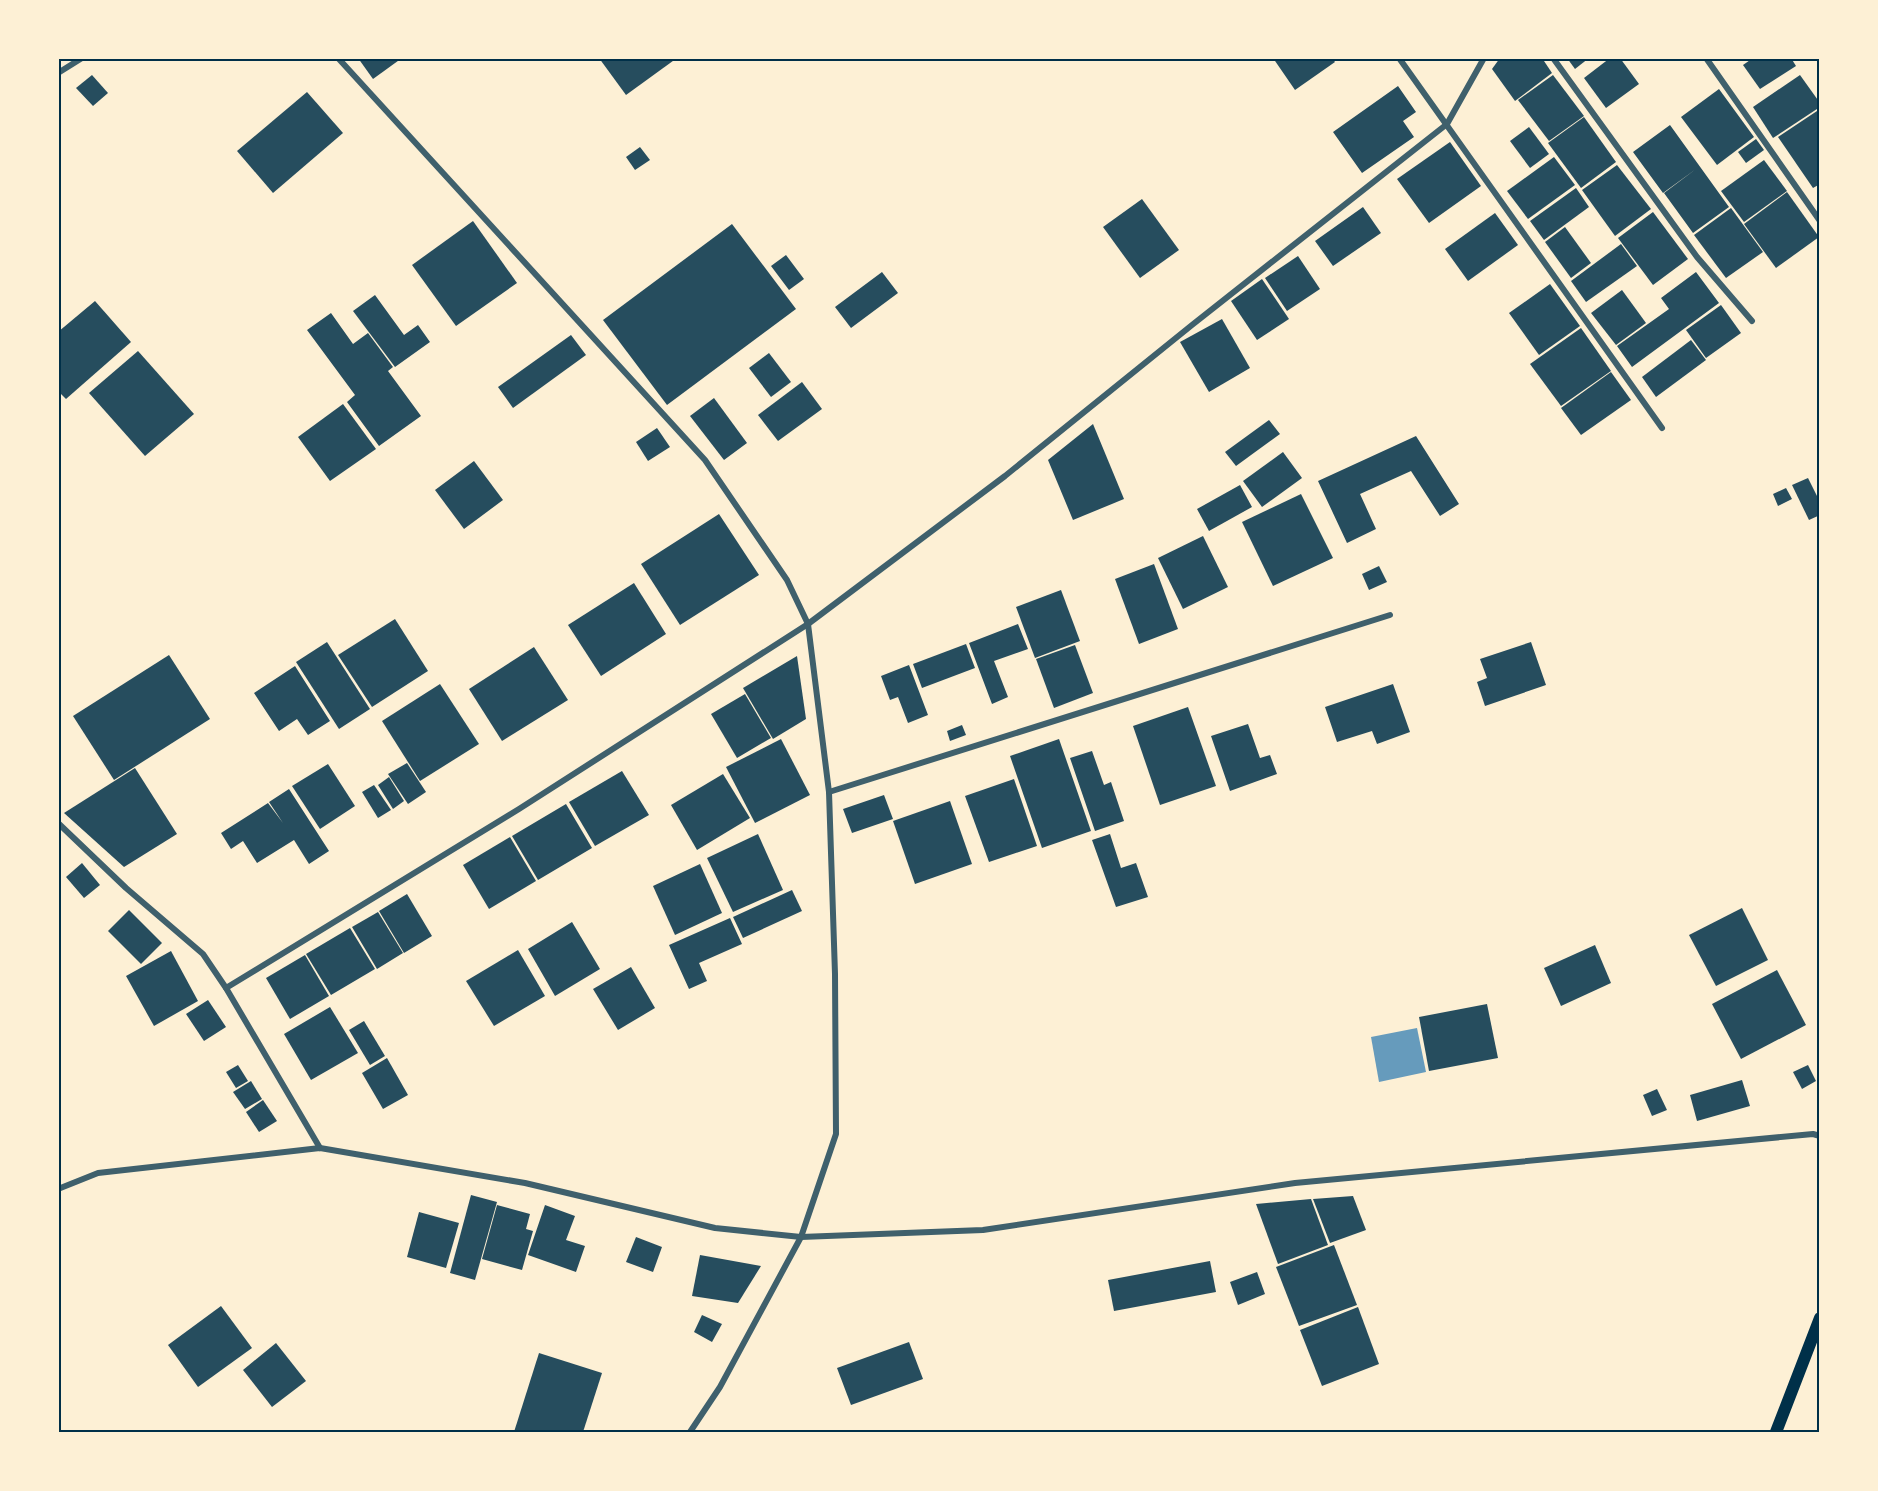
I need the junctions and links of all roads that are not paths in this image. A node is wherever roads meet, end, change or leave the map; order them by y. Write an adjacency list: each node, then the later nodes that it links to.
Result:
1 (82, 58): 7 (street)
2 (338, 58): 13 (street)
3 (1399, 58): 8 (street)
4 (1484, 58): 8 (street)
5 (1553, 58): 10 (street)
6 (1706, 58): 9 (street)
7 (58, 74)
8 (1447, 124): 11 (street); 13 (street)
9 (1820, 221)
10 (1752, 321)
11 (1662, 428)
12 (1390, 615): 14 (street)
13 (808, 624): 14 (street); 16 (street)
14 (829, 792): 20 (street)
15 (58, 823): 16 (street)
16 (226, 988): 18 (street)
17 (1820, 1136): 20 (street)
18 (320, 1148): 19 (street); 20 (street)
19 (58, 1189)
20 (801, 1237): 22 (street)
21 (1820, 1318): 23 (main road)
22 (690, 1432)
23 (1776, 1432)

